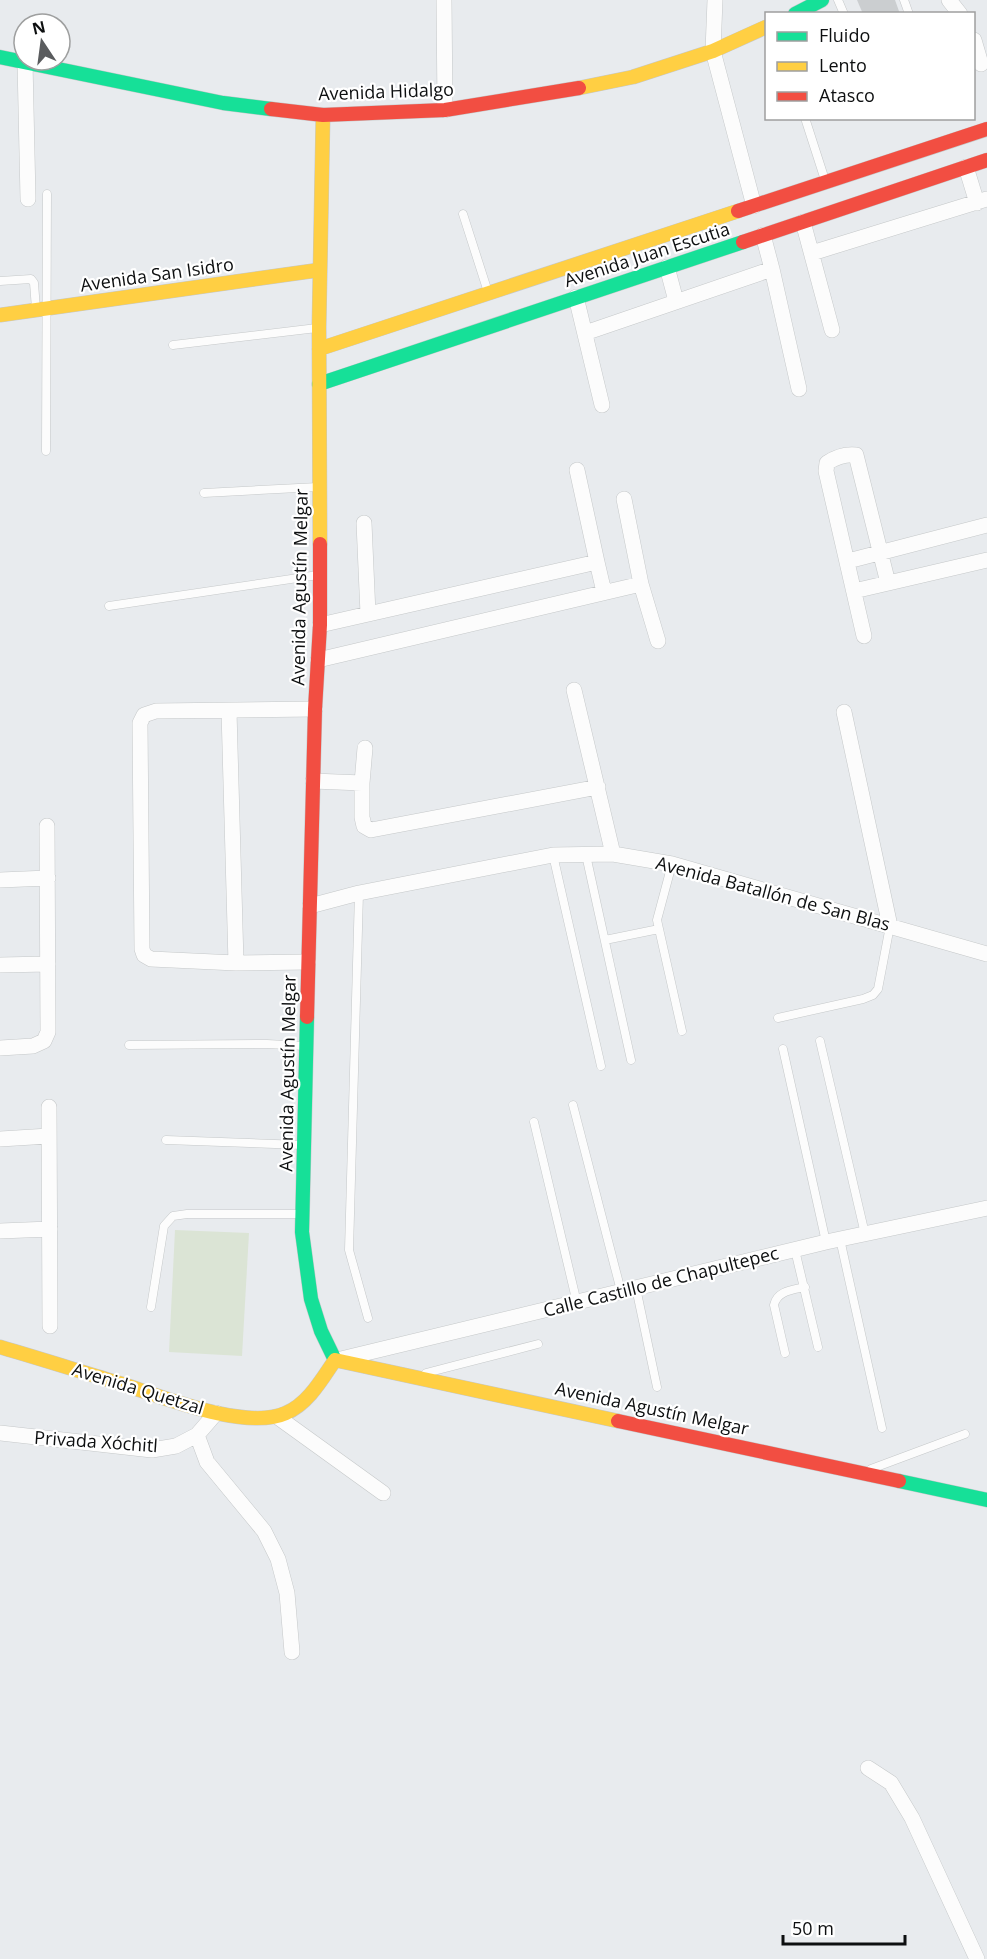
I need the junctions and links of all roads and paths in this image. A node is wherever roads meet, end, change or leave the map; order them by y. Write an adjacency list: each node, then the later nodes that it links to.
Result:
1 (444, 0): 13 (street)
2 (715, 0): 9 (street)
3 (949, 0): 6 (street)
4 (822, 3): 5 (main road)
5 (800, 12)
6 (958, 12)
7 (765, 27): 9 (main road, Avenida Hidalgo)
8 (975, 43): 10 (street)
9 (713, 51): 13 (main road, Avenida Hidalgo); 23 (street)
10 (981, 64)
11 (26, 72): 21 (street)
12 (72, 72): 14 (main road, Avenida Hidalgo)
13 (446, 110): 14 (main road, Avenida Hidalgo)
14 (323, 115): 30 (main road, Avenida Agustín Melgar)
15 (806, 120): 19 (lane)
16 (987, 129): 19 (main road, Avenida Juan Escutia)
17 (987, 160): 18 (main road, Avenida Juan Escutia)
18 (966, 167): 22 (street); 25 (main road, Avenida Juan Escutia)
19 (826, 182): 23 (main road, Avenida Juan Escutia)
20 (47, 194): 35 (lane)
21 (28, 200)
22 (982, 201): 27 (street)
23 (754, 207): 32 (main road, Avenida Juan Escutia)
24 (463, 214): 32 (lane)
25 (803, 222): 26 (main road, Avenida Juan Escutia); 27 (street)
26 (763, 235): 28 (main road, Avenida Juan Escutia); 29 (street)
27 (812, 253): 38 (street)
28 (667, 267): 33 (main road, Avenida Juan Escutia); 34 (street)
29 (772, 269): 34 (street); 43 (street)
30 (319, 270): 35 (main road, Avenida San Isidro); 37 (main road, Avenida Agustín Melgar)
31 (0, 281): 35 (lane)
32 (488, 294): 41 (main road, Avenida Juan Escutia)
33 (576, 297): 39 (street); 42 (main road, Avenida Juan Escutia)
34 (676, 301): 39 (street)
35 (41, 310): 36 (main road, Avenida San Isidro); 45 (lane)
36 (0, 315)
37 (318, 327): 40 (lane); 41 (main road, Avenida Agustín Melgar)
38 (832, 330)
39 (585, 333): 44 (street)
40 (173, 345)
41 (319, 349): 42 (main road, Avenida Agustín Melgar)
42 (319, 384): 47 (main road, Avenida Agustín Melgar)
43 (799, 389)
44 (602, 405)
45 (46, 451)
46 (577, 470): 55 (street)
47 (319, 487): 48 (lane); 56 (main road, Avenida Agustín Melgar)
48 (204, 493)
49 (624, 499): 58 (street)
50 (364, 523): 62 (street)
51 (987, 525): 52 (street)
52 (880, 553): 54 (street); 54 (street); 57 (street)
53 (987, 560): 57 (street)
54 (848, 561): 59 (street)
55 (597, 562): 60 (street); 62 (street)
56 (320, 574): 61 (lane); 63 (main road, Avenida Agustín Melgar)
57 (888, 583): 59 (street)
58 (641, 584): 60 (street); 65 (street)
59 (854, 591): 64 (street)
60 (604, 592): 66 (street)
61 (109, 606)
62 (368, 614): 63 (street)
63 (320, 625): 66 (main road, Avenida Agustín Melgar)
64 (864, 636)
65 (658, 641)
66 (318, 660): 68 (main road, Avenida Agustín Melgar)
67 (574, 690): 74 (street)
68 (315, 709): 69 (street); 72 (main road, Avenida Agustín Melgar)
69 (229, 711): 89 (street); 89 (street)
70 (844, 712): 84 (street)
71 (365, 747): 73 (street)
72 (313, 781): 73 (street); 83 (main road, Avenida Agustín Melgar)
73 (362, 783): 74 (street)
74 (598, 787): 76 (street)
75 (47, 826): 80 (street)
76 (612, 854): 78 (street, Avenida Batallón de San Blas); 79 (street, Avenida Batallón de San Blas)
77 (553, 855): 78 (street, Avenida Batallón de San Blas); 82 (street, Avenida Batallón de San Blas); 100 (lane)
78 (586, 855): 86 (lane)
79 (672, 864): 84 (street, Avenida Batallón de San Blas); 85 (lane)
80 (48, 878): 81 (street); 90 (street)
81 (0, 880)
82 (359, 893): 83 (street, Avenida Batallón de San Blas); 119 (lane)
83 (310, 906): 88 (main road, Avenida Agustín Melgar)
84 (890, 926): 87 (street, Avenida Batallón de San Blas); 92 (lane)
85 (659, 929): 86 (lane); 93 (lane)
86 (605, 940): 99 (lane)
87 (987, 954)
88 (308, 962): 89 (street); 97 (main road, Avenida Agustín Melgar)
89 (236, 963)
90 (48, 964): 91 (street); 96 (street)
91 (0, 965)
92 (778, 1018)
93 (682, 1031)
94 (820, 1041): 112 (lane)
95 (129, 1045): 97 (lane)
96 (0, 1047)
97 (306, 1047): 107 (main road, Avenida Agustín Melgar)
98 (783, 1049): 113 (lane)
99 (631, 1060)
100 (601, 1066)
101 (573, 1105): 116 (lane)
102 (49, 1107): 104 (street)
103 (534, 1122): 117 (lane)
104 (49, 1136): 105 (street); 110 (street)
105 (0, 1138)
106 (166, 1140): 107 (lane)
107 (304, 1145): 109 (main road, Avenida Agustín Melgar)
108 (987, 1208): 112 (street, Calle Castillo de Chapultepec)
109 (303, 1215): 118 (lane); 125 (main road, Avenida Agustín Melgar)
110 (50, 1229): 111 (street); 120 (street)
111 (0, 1231)
112 (865, 1234): 113 (street, Calle Castillo de Chapultepec)
113 (833, 1241): 114 (street, Calle Castillo de Chapultepec); 130 (lane)
114 (795, 1250): 115 (lane); 116 (street, Calle Castillo de Chapultepec)
115 (805, 1287): 123 (lane); 124 (lane)
116 (628, 1290): 117 (street, Calle Castillo de Chapultepec); 127 (lane)
117 (577, 1303): 125 (street, Calle Castillo de Chapultepec)
118 (151, 1307)
119 (368, 1318)
120 (50, 1326)
121 (537, 1344): 126 (lane)
122 (0, 1347): 128 (main road, Avenida Quetzal)
123 (818, 1347)
124 (785, 1353)
125 (335, 1360): 126 (main road, Avenida Agustín Melgar); 129 (main road)
126 (414, 1377): 134 (main road, Avenida Agustín Melgar)
127 (657, 1387)
128 (216, 1413): 129 (main road, Avenida Quetzal); 133 (street, Privada Xóchitl)
129 (279, 1418): 135 (street)
130 (882, 1428)
131 (0, 1433): 133 (street, Privada Xóchitl)
132 (965, 1434): 134 (lane)
133 (197, 1435): 137 (street)
134 (862, 1473): 136 (main road, Avenida Agustín Melgar)
135 (383, 1493)
136 (987, 1500)
137 (292, 1652)
138 (868, 1768): 139 (street)
139 (977, 1959)

